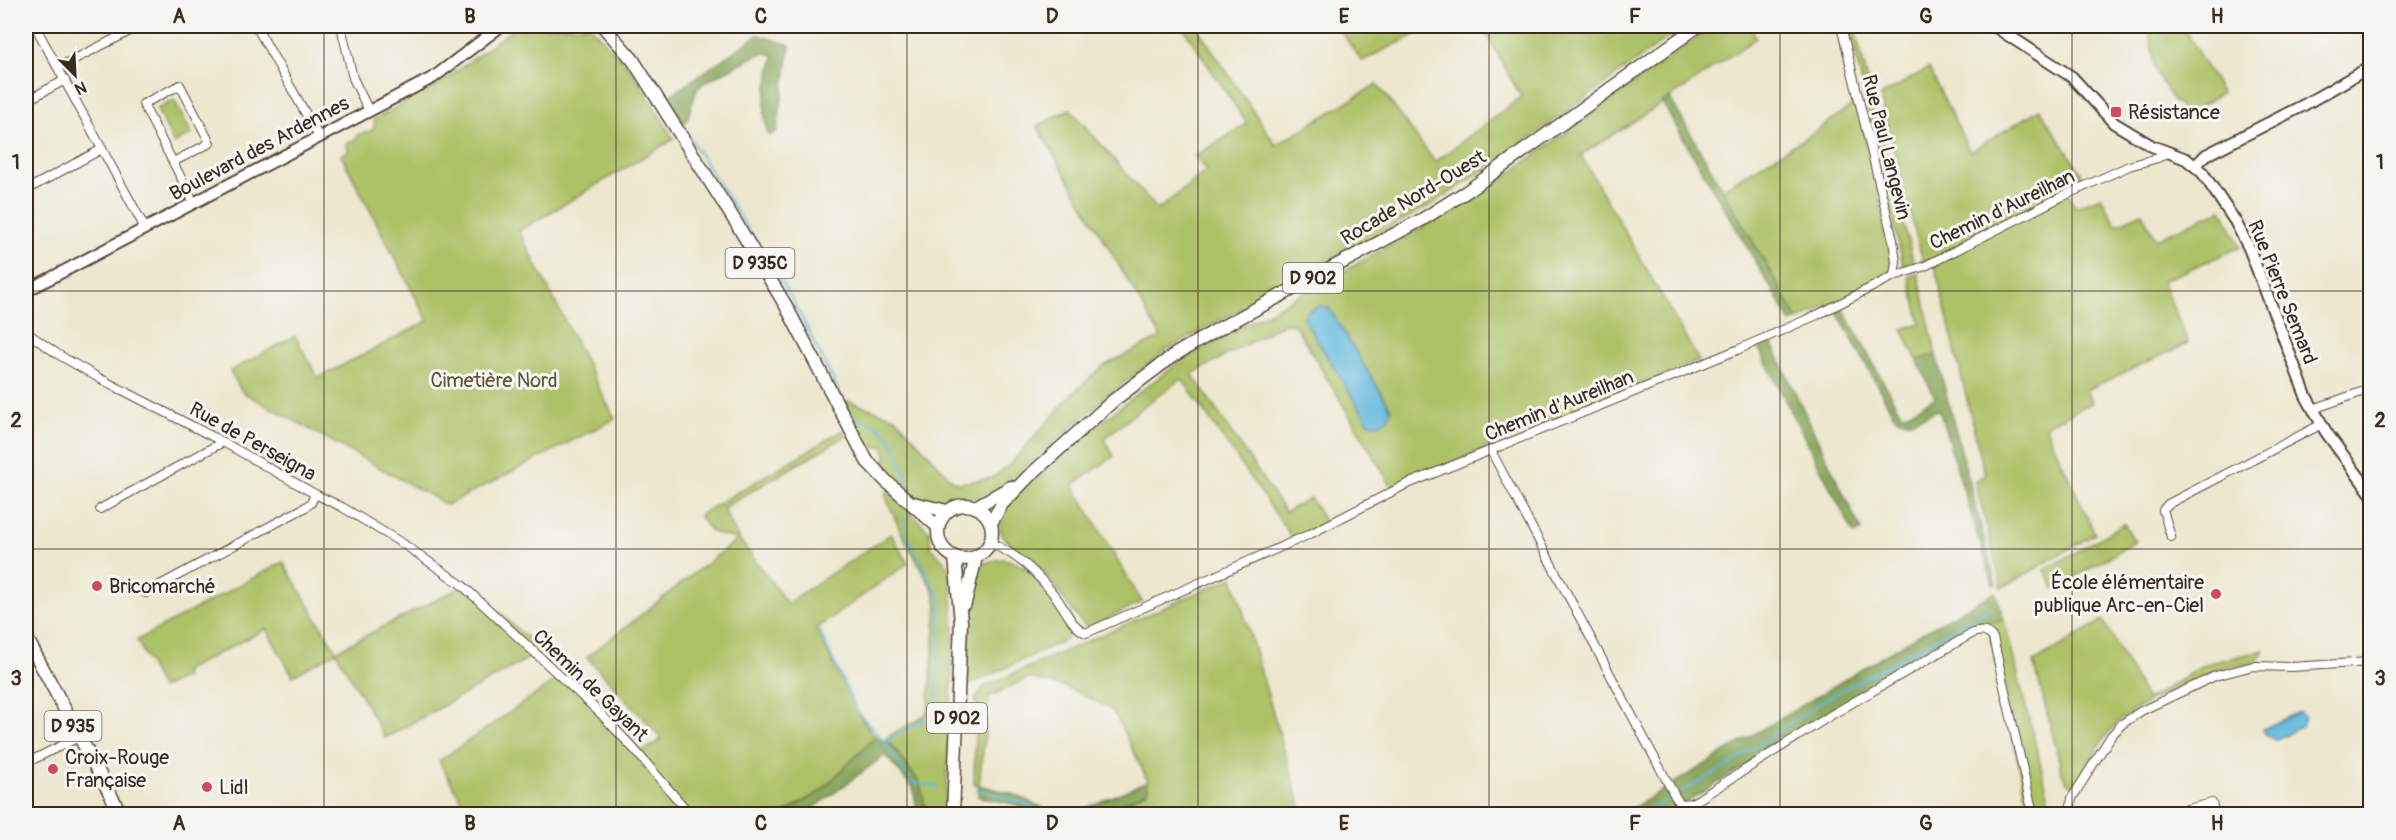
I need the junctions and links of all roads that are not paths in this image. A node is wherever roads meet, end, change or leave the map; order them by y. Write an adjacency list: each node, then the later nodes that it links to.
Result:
1 (35, 26): 10 (street)
2 (140, 26): 10 (street)
3 (256, 26): 15 (street)
4 (341, 26): 14 (street)
5 (501, 26): 14 (main road, Boulevard des Ardennes)
6 (603, 26): 34 (main road, D 935C)
7 (1698, 26): 31 (main road, Rocade Nord-Ouest / D 902)
8 (1841, 26): 23 (street, Rue Paul Langevin)
9 (1994, 26): 17 (main road)
10 (59, 67): 12 (street)
11 (2370, 67): 19 (main road)
12 (65, 80): 13 (street); 16 (street)
13 (26, 101)
14 (369, 111): 15 (main road, Boulevard des Ardennes)
15 (319, 137): 21 (main road, Boulevard des Ardennes)
16 (102, 149): 20 (street); 22 (street)
17 (2166, 153): 19 (main road); 23 (street, Chemin d'Aureilhan)
18 (173, 162): 18 (street); 21 (street)
19 (2196, 165): 27 (main road, Rue Pierre Semard)
20 (26, 190)
21 (194, 203): 22 (main road, Boulevard des Ardennes)
22 (145, 228): 24 (main road, Boulevard des Ardennes)
23 (1894, 276): 30 (street, Chemin d'Aureilhan)
24 (26, 291)
25 (26, 332): 29 (street, Rue de Perseigna)
26 (2370, 389): 27 (street)
27 (2313, 409): 28 (main road, Rue Pierre Semard)
28 (2322, 424): 32 (main road, Rue Pierre Semard); 40 (street)
29 (223, 442): 33 (street, Rue de Perseigna); 36 (street)
30 (1491, 451): 41 (street, Chemin d'Aureilhan); 54 (street)
31 (1028, 477): 35 (main road, Rocade Nord-Ouest / D 902); 38 (main road, Rocade Nord-Ouest / D 902)
32 (2370, 492)
33 (315, 494): 44 (street, Rue de Perseigna); 45 (street)
34 (911, 502): 37 (main road, D 935C); 39 (main road, D 935C)
35 (977, 506): 37 (main road); 38 (main road)
36 (100, 509)
37 (948, 511): 39 (main road)
38 (992, 523): 41 (main road)
39 (938, 527): 42 (main road)
40 (2171, 537)
41 (990, 543): 43 (main road)
42 (955, 557): 43 (main road); 46 (main road, D 902)
43 (976, 557): 46 (main road, D 902)
44 (462, 585): 52 (street, Chemin de Gayant)
45 (145, 593)
46 (961, 622): 53 (main road, D 902)
47 (26, 636): 49 (main road, D 935)
48 (2370, 662): 55 (street)
49 (79, 737): 50 (street); 51 (main road, D 935)
50 (26, 763)
51 (121, 814)
52 (690, 814)
53 (953, 814)
54 (2033, 814)
55 (2070, 814)
56 (2168, 814): 57 (street)
57 (2215, 814)

